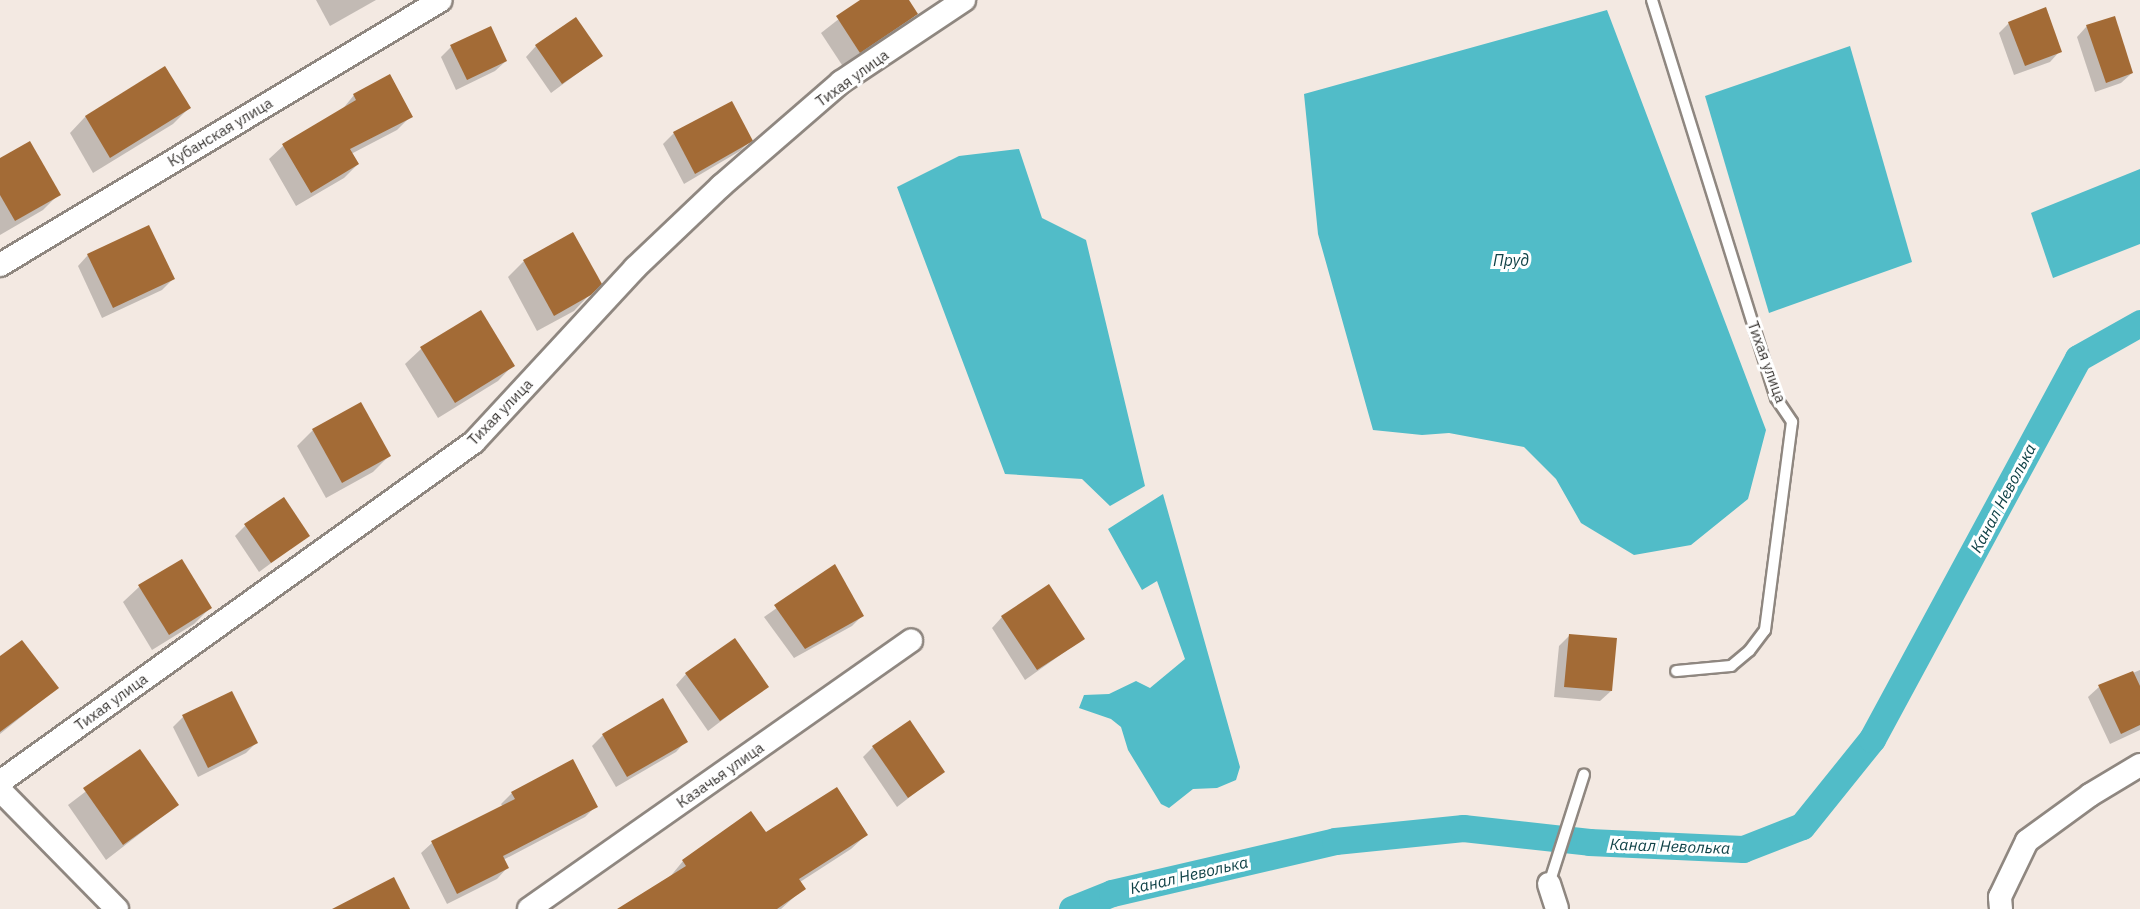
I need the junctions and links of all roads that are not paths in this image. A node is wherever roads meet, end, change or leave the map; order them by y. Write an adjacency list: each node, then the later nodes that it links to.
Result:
1 (441, 0): 4 (street, Кубанская улица)
2 (964, 0): 9 (street, Тихая улица)
3 (1652, 0): 6 (lane, Тихая улица)
4 (0, 265)
5 (911, 641): 14 (street, Казачья улица)
6 (1676, 671)
7 (2140, 765): 12 (street)
8 (1584, 774): 11 (lane)
9 (0, 782)
10 (0, 790): 13 (street)
11 (1549, 884): 15 (street)
12 (2001, 903)
13 (117, 909)
14 (529, 909)
15 (1557, 909)

